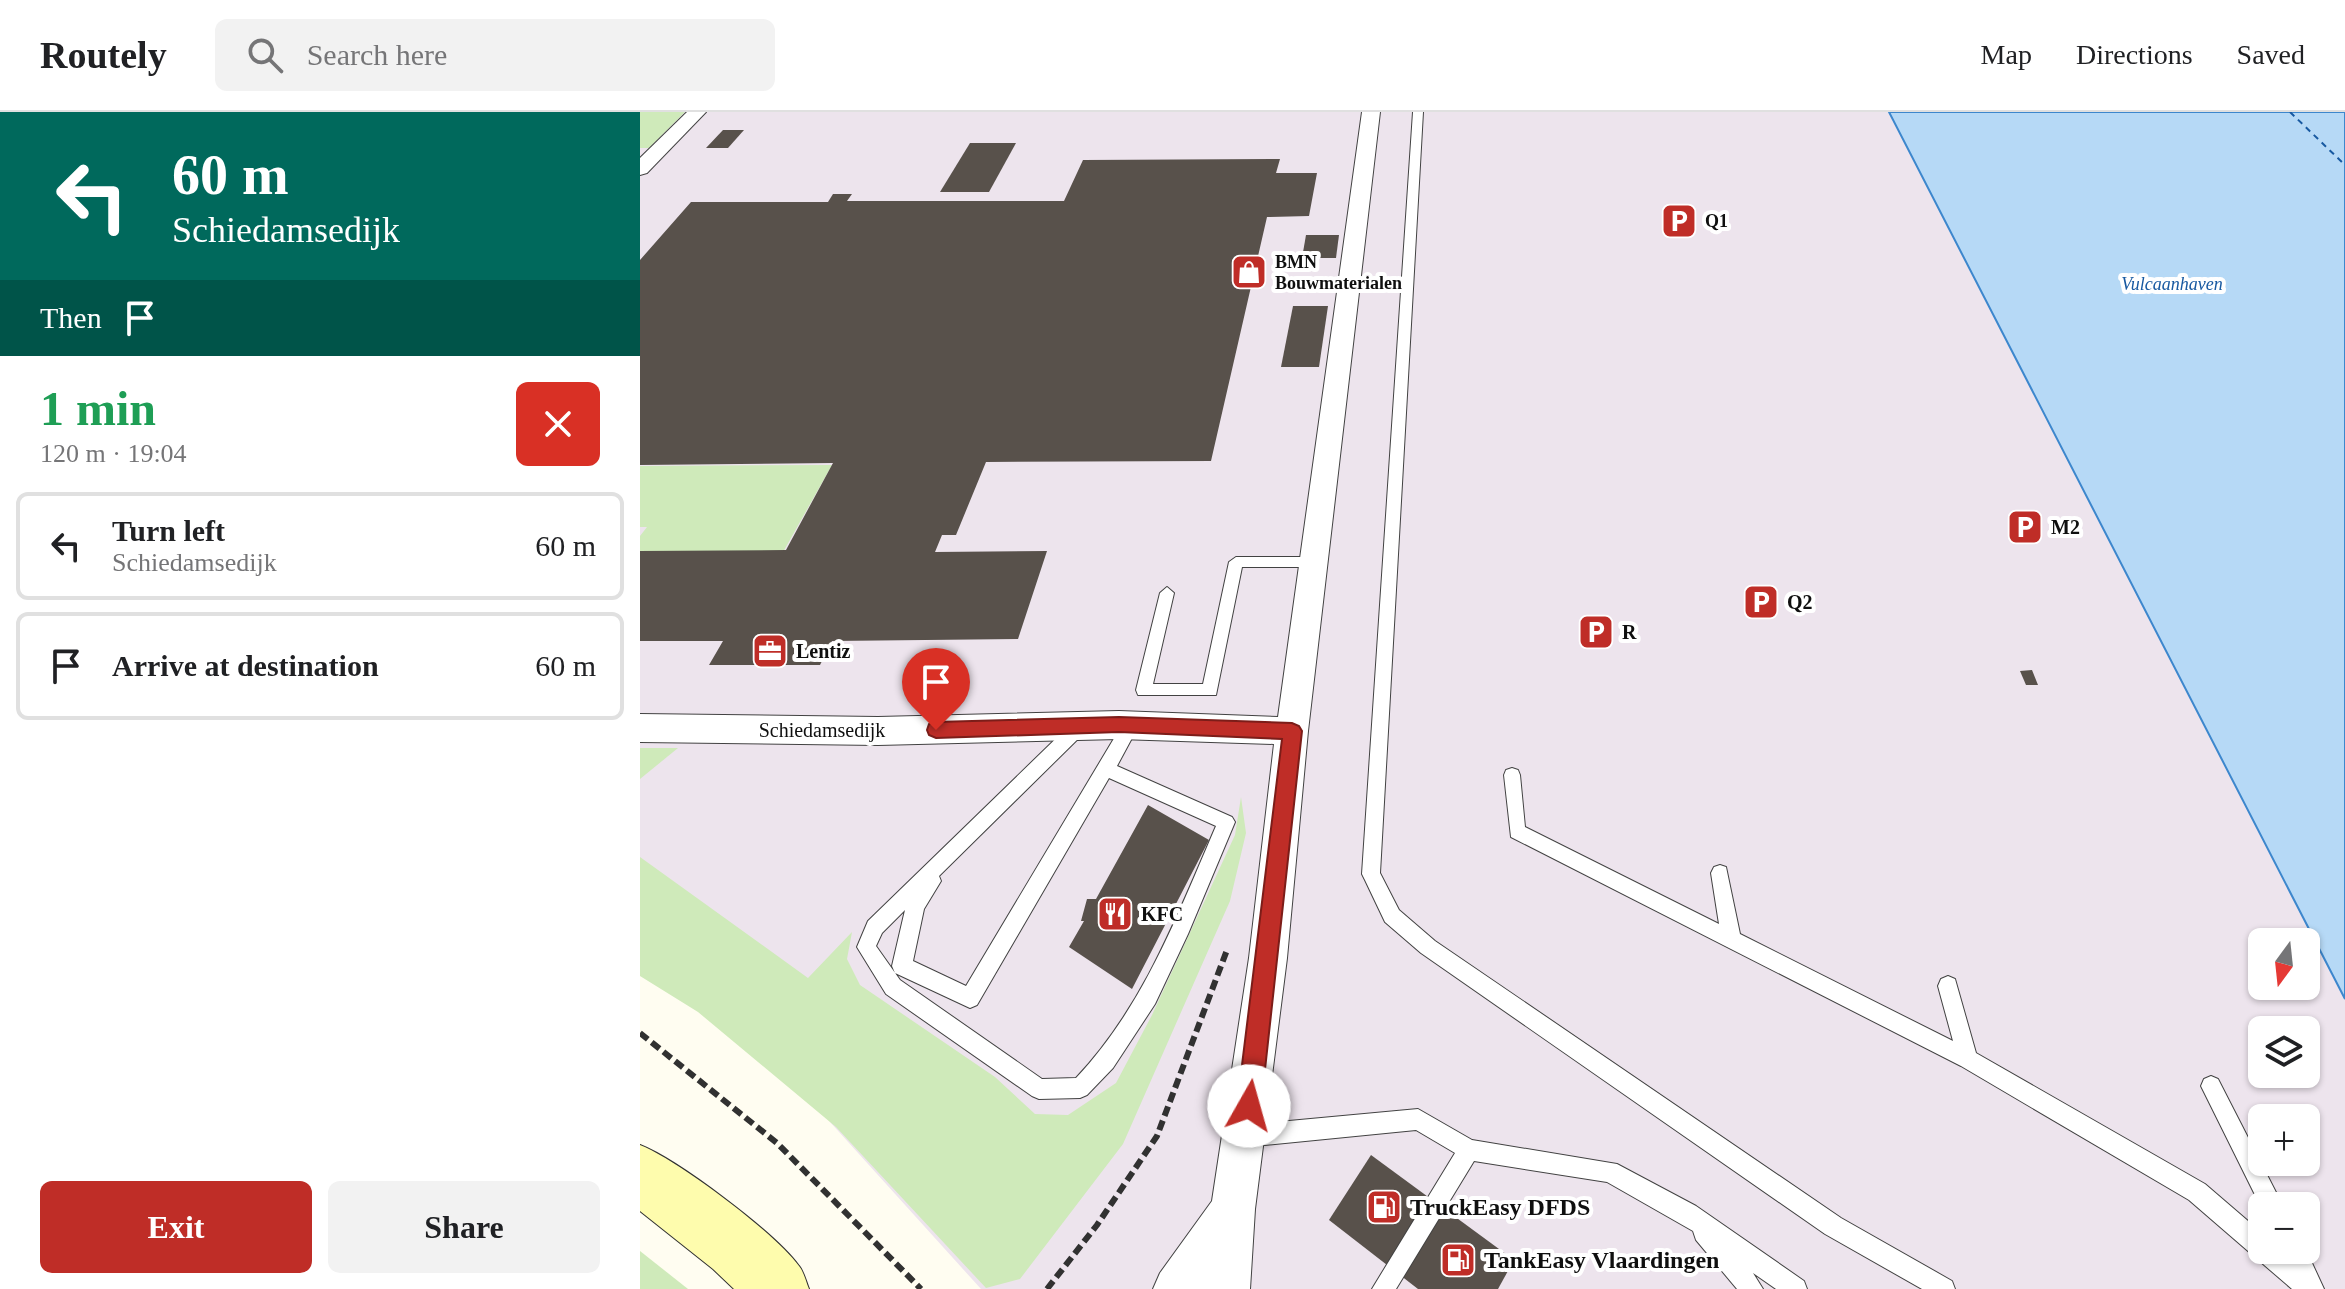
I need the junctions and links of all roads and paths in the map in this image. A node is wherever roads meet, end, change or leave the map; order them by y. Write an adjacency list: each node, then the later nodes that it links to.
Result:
1 (697, 112): 4 (street)
2 (1371, 112): 5 (street)
3 (1418, 112): 38 (lane)
4 (640, 169)
5 (1314, 562): 6 (lane); 10 (street)
6 (1167, 593)
7 (1131, 725): 8 (street, Schiedamsedijk); 10 (street, Schiedamsedijk); 11 (lane)
8 (1081, 726): 9 (street, Schiedamsedijk); 13 (lane)
9 (640, 728)
10 (1292, 731): 21 (street)
11 (1106, 769): 13 (lane); 13 (lane)
12 (1512, 775): 15 (lane)
13 (958, 843)
14 (1720, 873): 15 (lane)
15 (1731, 937): 19 (lane)
16 (1215, 980): 32 (path)
17 (1948, 986): 19 (lane)
18 (640, 1033): 31 (path)
19 (1968, 1059): 27 (lane)
20 (2211, 1086): 24 (lane)
21 (1245, 1136): 22 (lane); 25 (street)
22 (1469, 1150): 26 (lane); 35 (lane)
23 (640, 1174): 30 (main road)
24 (2265, 1192)
25 (1233, 1209): 33 (street); 34 (street)
26 (1688, 1214): 36 (lane); 37 (lane)
27 (2248, 1236)
28 (2281, 1264): 39 (lane)
29 (2300, 1264): 39 (lane)
30 (778, 1289)
31 (921, 1289)
32 (1047, 1289)
33 (1176, 1289)
34 (1227, 1289)
35 (1383, 1289)
36 (1752, 1289)
37 (1796, 1289)
38 (1944, 1289)
39 (2311, 1289)

